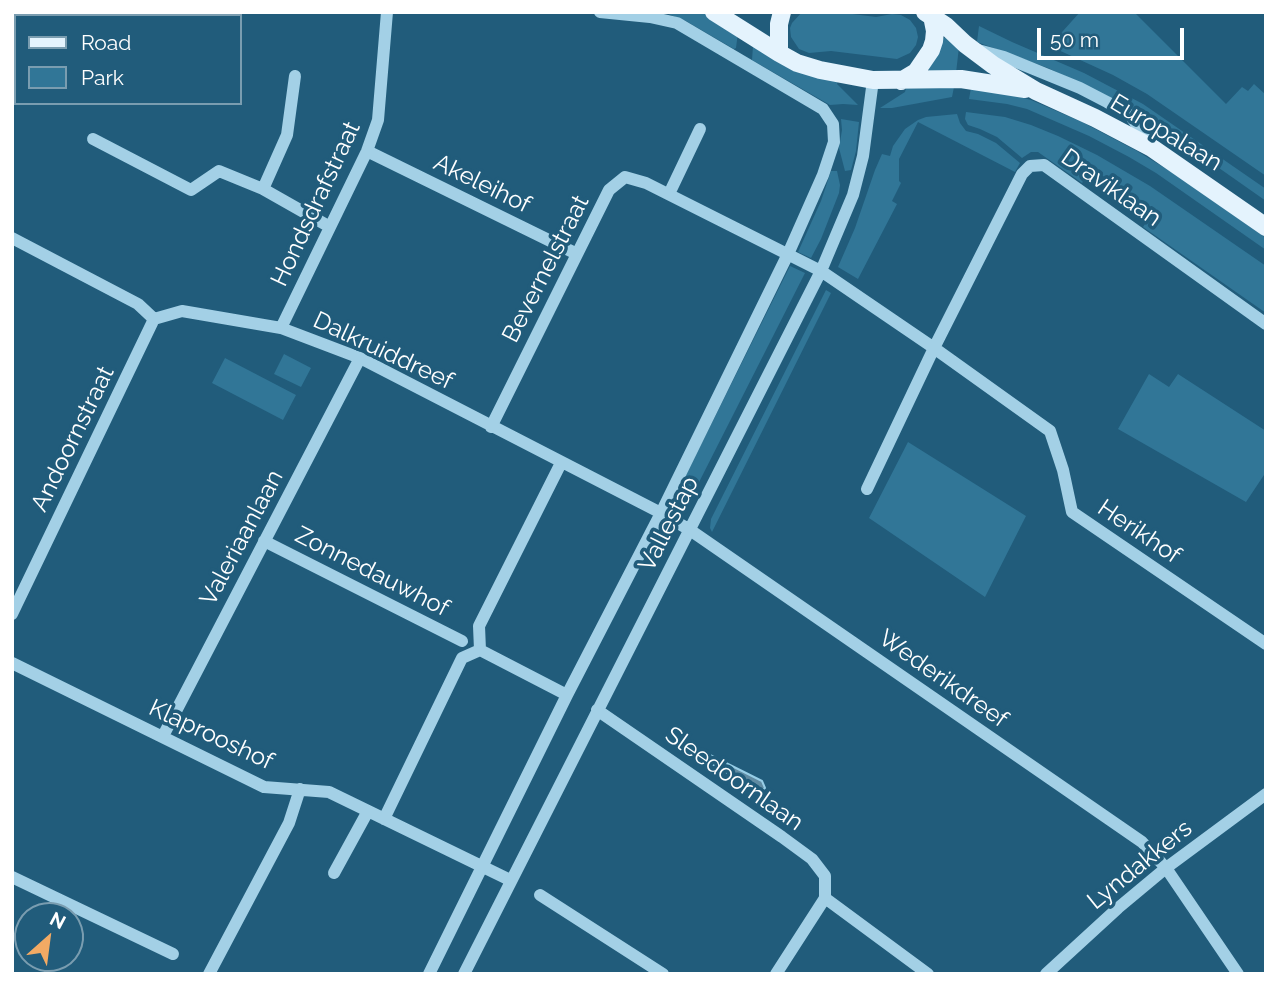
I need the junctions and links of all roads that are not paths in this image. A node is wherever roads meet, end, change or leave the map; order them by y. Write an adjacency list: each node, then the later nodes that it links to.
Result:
1 (387, 12): 15 (street, Hondsdrafstraat)
2 (600, 12): 22 (street, Vallestap)
3 (714, 12): 7 (main road)
4 (782, 12): 7 (main road)
5 (929, 14): 6 (main road, Europalaan); 10 (main road)
6 (972, 49): 11 (main road, Europalaan); 14 (street)
7 (779, 54): 9 (main road, Europalaan)
8 (295, 76): 16 (street)
9 (873, 80): 10 (main road, Europalaan); 23 (street, Vallestap)
10 (901, 81): 11 (main road, Europalaan)
11 (1036, 91): 14 (main road, Europalaan)
12 (700, 129): 17 (street)
13 (93, 139): 16 (street)
14 (1152, 148): 19 (main road, Europalaan)
15 (367, 151): 18 (street, Hondsdrafstraat); 21 (street, Akeleihof)
16 (263, 189): 18 (street)
17 (669, 194): 21 (street, Bevernelstraat); 22 (street, Bevernelstraat)
18 (330, 227): 26 (street, Hondsdrafstraat)
19 (1266, 227)
20 (12, 238): 24 (street)
21 (578, 254): 29 (street, Bevernelstraat)
22 (788, 254): 23 (street, Bevernelstraat); 32 (street, Vallestap)
23 (821, 271): 27 (street, Herikhof); 33 (street, Vallestap)
24 (154, 319): 26 (street, Dalkruiddreef); 35 (street, Andoornstraat)
25 (1266, 324): 27 (street, Draviklaan)
26 (281, 328): 28 (street, Dalkruiddreef)
27 (934, 348): 31 (street); 36 (street, Herikhof)
28 (360, 358): 29 (street, Dalkruiddreef); 34 (street, Valeriaanlaan)
29 (491, 427): 30 (street, Dalkruiddreef)
30 (561, 463): 32 (street, Dalkruiddreef); 38 (street)
31 (867, 489)
32 (661, 513): 33 (street, Dalkruiddreef); 40 (street, Vallestap)
33 (690, 530): 41 (street, Vallestap); 48 (street, Wederikdreef)
34 (264, 541): 37 (street, Zonnedauwhof); 42 (street, Valeriaanlaan)
35 (12, 614)
36 (1263, 637)
37 (462, 641)
38 (480, 650): 40 (street); 46 (street)
39 (12, 663): 42 (street, Klaprooshof)
40 (567, 695): 47 (street, Vallestap)
41 (597, 710): 51 (street, Vallestap); 53 (street, Sleedoornlaan)
42 (163, 736): 43 (street, Klaprooshof)
43 (300, 789): 45 (street, Klaprooshof); 55 (street)
44 (1266, 794): 48 (street, Lyndakkers)
45 (368, 811): 46 (street, Klaprooshof); 49 (street)
46 (384, 819): 47 (street, Klaprooshof)
47 (483, 867): 51 (street, Klaprooshof); 56 (street, Vallestap)
48 (1166, 868): 61 (street, Lyndakkers); 62 (street, Wederikdreef)
49 (334, 873)
50 (12, 877): 54 (street)
51 (510, 880): 57 (street, Vallestap)
52 (540, 895): 58 (street)
53 (825, 898): 59 (street); 60 (street)
54 (173, 954)
55 (209, 974)
56 (429, 974)
57 (464, 974)
58 (663, 974)
59 (776, 974)
60 (928, 974)
61 (1046, 974)
62 (1238, 974)

